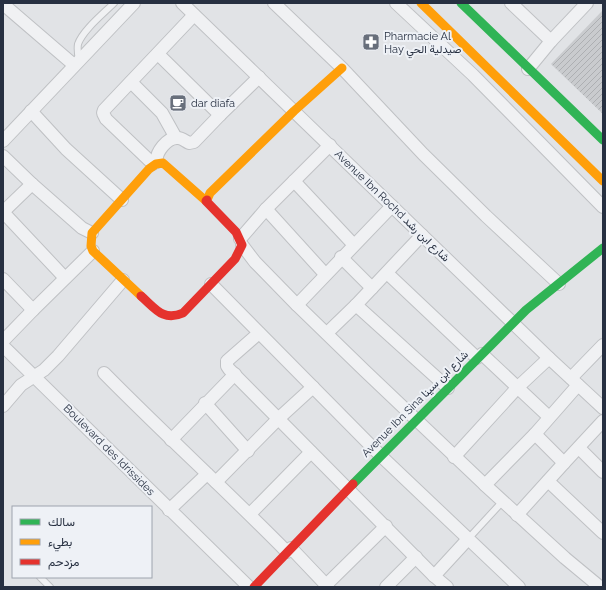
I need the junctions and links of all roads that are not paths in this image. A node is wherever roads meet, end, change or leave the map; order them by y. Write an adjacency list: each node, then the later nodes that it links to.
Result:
1 (114, 3): 14 (lane)
2 (134, 3): 14 (street)
3 (182, 3): 11 (street, Avenue Ibn Rochd شارع ابن رشد)
4 (274, 3): 15 (street)
5 (396, 3): 34 (street)
6 (421, 3): 29 (street)
7 (461, 3): 16 (street)
8 (511, 3): 12 (street)
9 (585, 4): 12 (street)
10 (7, 5): 14 (street)
11 (194, 15): 13 (street); 17 (street, Avenue Ibn Rochd شارع ابن رشد)
12 (551, 41): 16 (street)
13 (158, 54): 18 (street); 21 (street)
14 (77, 63): 19 (street)
15 (342, 68): 20 (street); 50 (street)
16 (528, 69): 23 (street)
17 (259, 77): 20 (street, Avenue Ibn Rochd شارع ابن رشد); 21 (street)
18 (131, 82): 22 (street); 27 (street)
19 (31, 111): 24 (street); 31 (street)
20 (294, 112): 25 (street, Avenue Ibn Rochd شارع ابن رشد); 32 (street)
21 (220, 115): 22 (street)
22 (176, 138): 27 (street)
23 (603, 140)
24 (3, 141)
25 (330, 146): 28 (street); 33 (street, Avenue Ibn Rochd شارع ابن رشد)
26 (3, 156): 30 (street)
27 (155, 163): 31 (street); 32 (street)
28 (294, 181): 35 (street); 40 (street)
29 (603, 181)
30 (32, 184): 36 (street); 37 (street)
31 (122, 200): 37 (street)
32 (206, 200): 39 (street)
33 (392, 206): 38 (street, Avenue Ibn Rochd شارع ابن رشد); 40 (street)
34 (603, 207)
35 (266, 209): 39 (street); 45 (street)
36 (3, 212): 47 (street)
37 (92, 233): 42 (street)
38 (422, 235): 44 (street); 55 (street, Avenue Ibn Rochd شارع ابن رشد)
39 (241, 242): 49 (street); 52 (street)
40 (353, 244): 43 (street)
41 (603, 248): 50 (street, Avenue Ibn Sina شارع ابن سينا)
42 (93, 251): 47 (street); 48 (street)
43 (341, 257): 45 (street); 51 (street)
44 (387, 273): 51 (street); 61 (street)
45 (325, 274): 52 (street)
46 (3, 278): 54 (street)
47 (65, 278): 54 (street)
48 (123, 280): 49 (street); 65 (street)
49 (211, 284): 56 (street)
50 (559, 284): 55 (street, Avenue Ibn Sina شارع ابن سينا)
51 (372, 288): 53 (street)
52 (297, 305): 57 (street)
53 (356, 305): 57 (street); 69 (street)
54 (33, 310): 58 (street)
55 (514, 323): 61 (street, Avenue Ibn Sina شارع ابن سينا); 62 (street, Avenue Ibn Rochd شارع ابن رشد)
56 (259, 332): 64 (street); 67 (street)
57 (327, 333): 75 (street)
58 (3, 341)
59 (603, 345): 66 (street)
60 (3, 346): 65 (street, Boulevard des Idrissides)
61 (480, 356): 68 (street); 69 (street, Avenue Ibn Sina شارع ابن سينا)
62 (549, 358): 66 (street, Avenue Ibn Rochd شارع ابن رشد); 68 (street)
63 (104, 373): 78 (street)
64 (235, 374): 70 (street); 74 (street)
65 (34, 377): 71 (street); 92 (street, Boulevard des Idrissides)
66 (575, 382): 72 (street, Avenue Ibn Rochd شارع ابن رشد); 73 (street)
67 (312, 387): 74 (street); 82 (street)
68 (518, 387): 73 (street); 83 (street)
69 (448, 388): 75 (street, Avenue Ibn Sina شارع ابن سينا)
70 (205, 403): 78 (street); 80 (street)
71 (3, 406)
72 (603, 408)
73 (549, 417): 77 (street)
74 (278, 420): 80 (street); 81 (street)
75 (417, 420): 82 (street, Avenue Ibn Sina شارع ابن سينا); 83 (street)
76 (603, 421): 79 (street)
77 (535, 434): 84 (street); 89 (street)
78 (171, 440): 86 (street)
79 (579, 448): 84 (street); 85 (street)
80 (248, 451): 88 (street)
81 (311, 452): 90 (street); 93 (street)
82 (381, 456): 90 (street, Avenue Ibn Sina شارع ابن سينا); 97 (street)
83 (454, 457): 89 (street)
84 (564, 463): 87 (street)
85 (603, 472)
86 (207, 474): 88 (street); 92 (street)
87 (548, 481): 94 (street); 96 (street)
88 (216, 482): 93 (street)
89 (485, 485): 91 (street)
90 (349, 488): 95 (street); 98 (street, Avenue Ibn Sina شارع ابن سينا)
91 (503, 502): 94 (street); 97 (lane)
92 (169, 510): 105 (street, Boulevard des Idrissides)
93 (250, 514): 98 (street)
94 (517, 515): 102 (street)
95 (386, 526): 99 (street); 103 (street)
96 (603, 533)
97 (468, 539): 100 (street); 111 (street)
98 (289, 550): 103 (street); 106 (street, Avenue Ibn Sina شارع ابن سينا)
99 (416, 557): 100 (street); 107 (street)
100 (434, 576): 108 (street)
101 (41, 578): 104 (lane)
102 (598, 583)
103 (327, 586)
104 (50, 587)
105 (249, 587)
106 (254, 587)
107 (386, 587)
108 (447, 587)
109 (452, 587): 110 (street)
110 (456, 587)
111 (519, 587)

